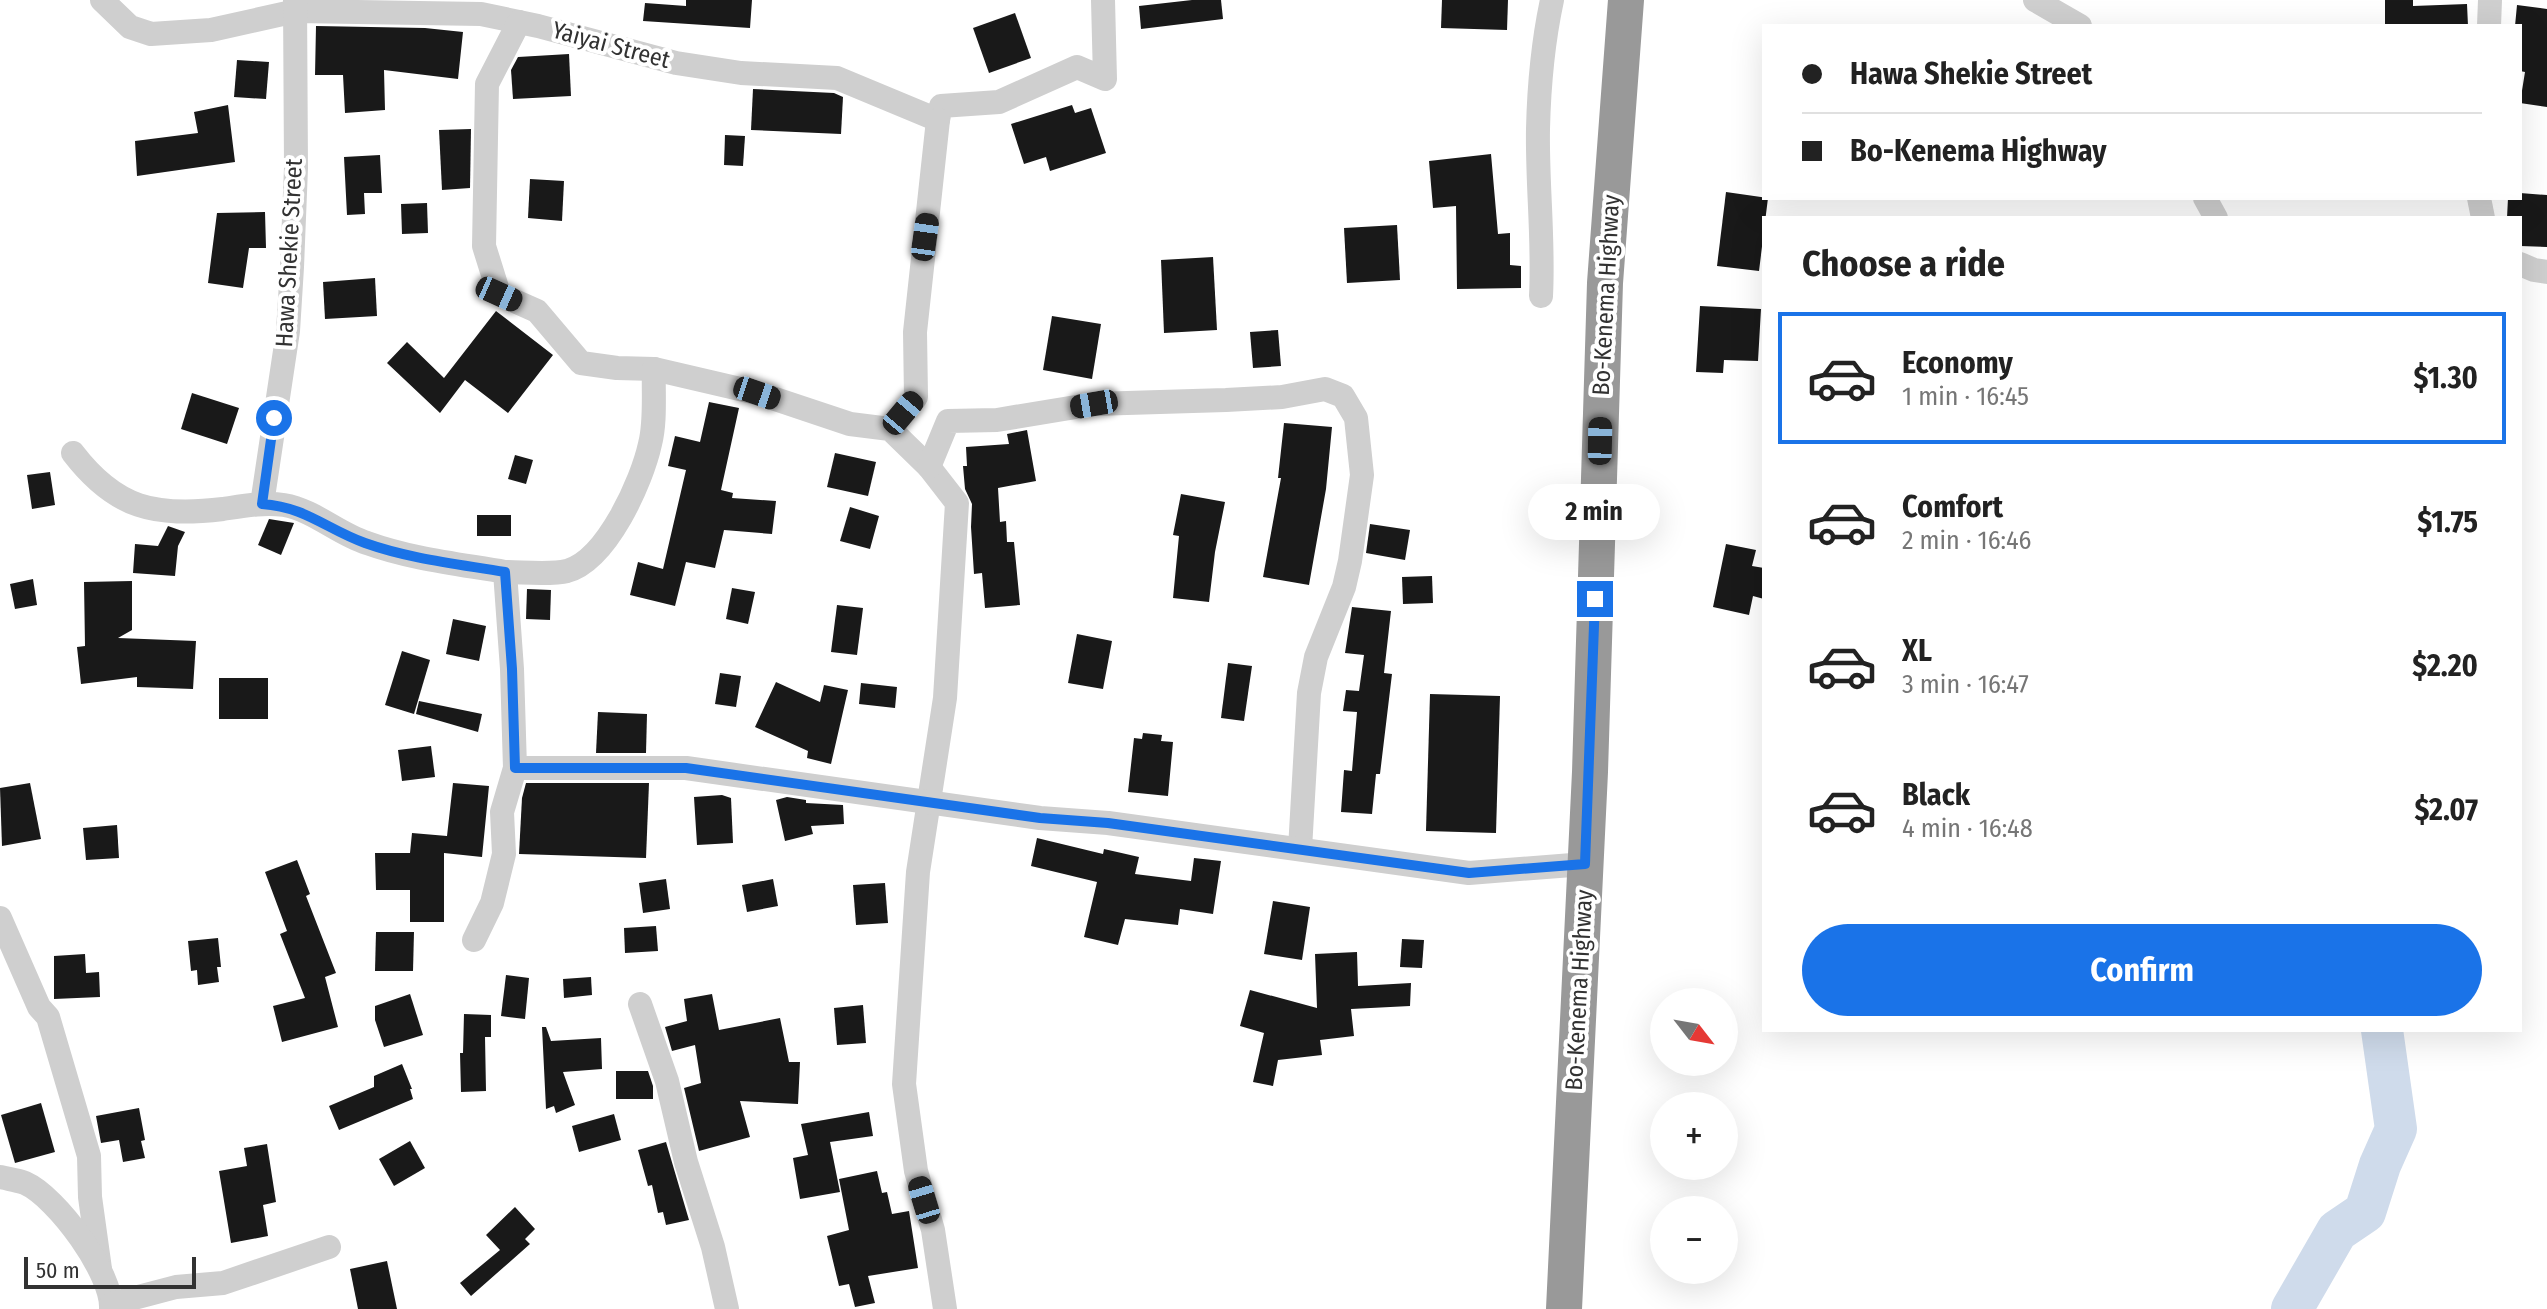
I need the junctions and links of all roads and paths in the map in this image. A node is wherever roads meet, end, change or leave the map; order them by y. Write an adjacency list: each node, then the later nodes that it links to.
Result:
1 (102, 0): 7 (street, Yaiyai Street)
2 (1103, 0): 11 (street)
3 (1552, 0): 14 (street)
4 (1626, 0): 26 (highway, Bo-Kenema Highway)
5 (2035, 0): 9 (street)
6 (2490, 0): 10 (street)
7 (295, 5): 8 (street, Yaiyai Street); 21 (street, Hawa Shekie Street)
8 (519, 22): 11 (street, Yaiyai Street); 15 (street)
9 (2077, 24)
10 (2489, 24)
11 (938, 120): 16 (street)
12 (2522, 265): 13 (street)
13 (2547, 272)
14 (1541, 296)
15 (654, 369): 18 (street); 22 (street)
16 (916, 397): 17 (street); 18 (street)
17 (948, 421): 20 (street); 25 (street)
18 (890, 429): 20 (street)
19 (73, 453): 21 (street)
20 (929, 467): 24 (street)
21 (262, 504): 22 (street)
22 (505, 572): 23 (street)
23 (515, 768): 24 (street); 28 (street)
24 (931, 801): 25 (street); 35 (street)
25 (1300, 849): 26 (street)
26 (1585, 864): 36 (highway, Bo-Kenema Highway)
27 (0, 918): 32 (street)
28 (474, 940)
29 (640, 1004): 34 (street)
30 (0, 1177): 32 (street)
31 (329, 1247): 33 (street)
32 (100, 1269): 33 (street)
33 (111, 1306)
34 (727, 1309)
35 (945, 1309)
36 (1564, 1309)

